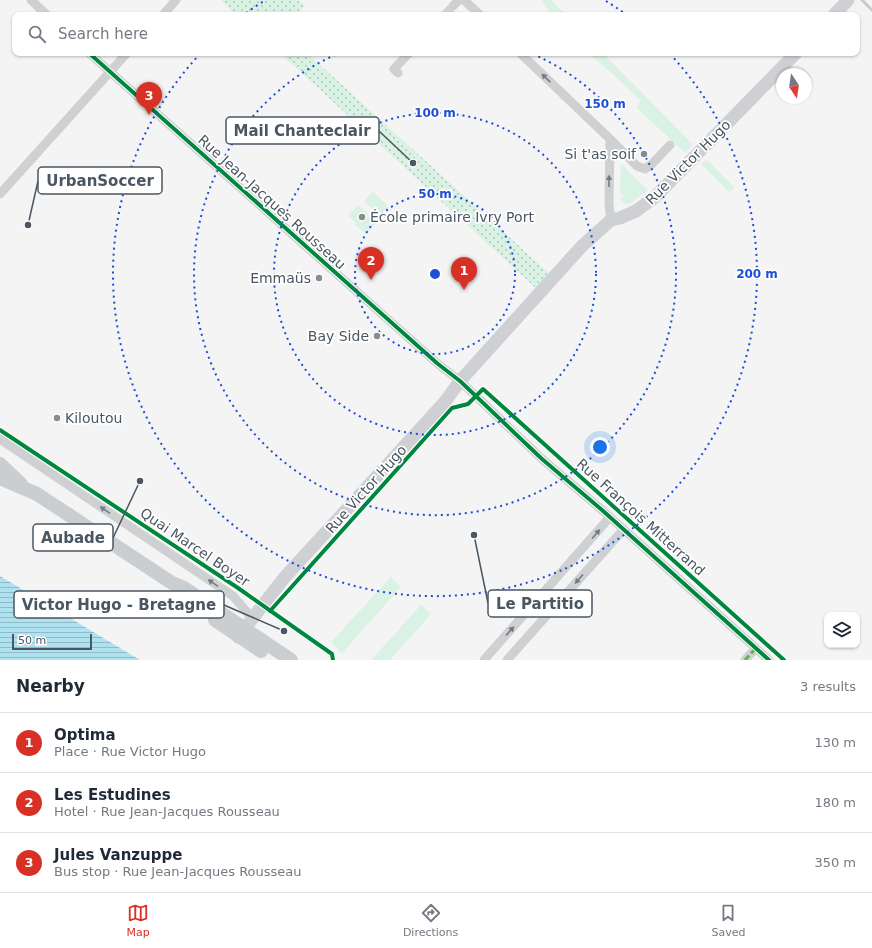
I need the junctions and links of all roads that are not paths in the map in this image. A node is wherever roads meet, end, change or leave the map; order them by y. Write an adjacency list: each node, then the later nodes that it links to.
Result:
1 (31, 0): 5 (street)
2 (176, 0): 6 (street)
3 (464, 0): 7 (street)
4 (848, 0): 8 (main road)
5 (44, 12)
6 (166, 12)
7 (477, 12)
8 (837, 12)
9 (92, 56): 14 (street, Rue Jean-Jacques Rousseau)
10 (124, 56): 14 (street)
11 (406, 56): 15 (street)
12 (523, 56): 16 (street, one-way to 12)
13 (793, 56): 19 (main road, Rue Victor Hugo)
14 (110, 72): 18 (street); 20 (street, Rue Jean-Jacques Rousseau)
15 (398, 73)
16 (610, 139): 17 (street); 19 (street, one-way to 16)
17 (670, 145)
18 (0, 194)
19 (611, 220): 20 (main road, Rue Victor Hugo)
20 (460, 381): 25 (street, Rue François Mitterrand); 27 (main road, Rue Victor Hugo)
21 (0, 439): 27 (street, Quai Marcel Boyer, one-way to 21)
22 (0, 464): 24 (main road)
23 (0, 478): 24 (main road, Quai Marcel Boyer)
24 (25, 489): 27 (main road, Quai Marcel Boyer)
25 (610, 517): 26 (street, Rue François Mitterrand); 29 (street, one-way to 25)
26 (624, 529): 28 (street, Rue François Mitterrand); 32 (street, one-way to 32)
27 (245, 628): 30 (main road, Quai Marcel Boyer); 31 (main road, Quai Marcel Boyer)
28 (756, 648): 33 (street); 34 (street, Rue François Mitterrand)
29 (486, 659)
30 (274, 660)
31 (292, 660)
32 (507, 660)
33 (745, 660)
34 (769, 660)

